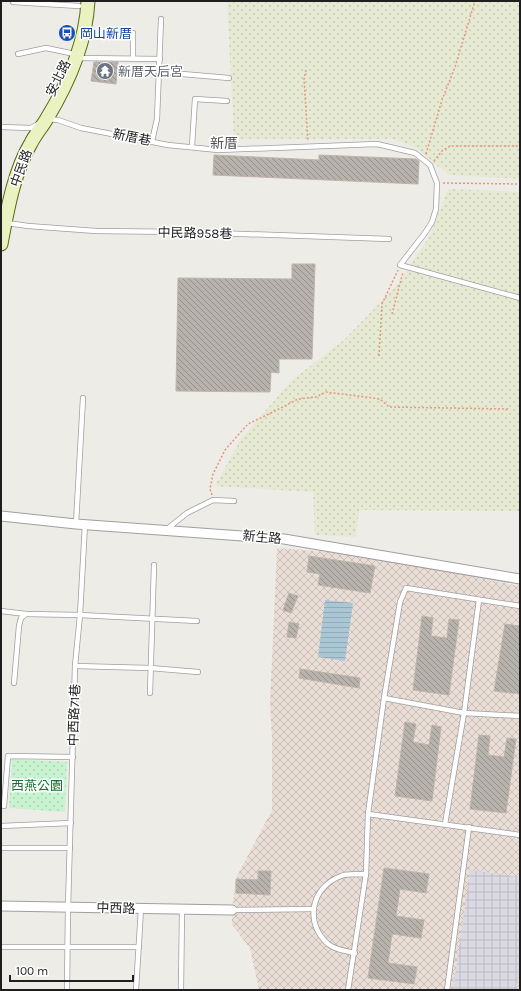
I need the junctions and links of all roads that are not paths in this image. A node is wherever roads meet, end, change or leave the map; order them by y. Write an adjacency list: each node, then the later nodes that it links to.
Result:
1 (14, 2): 2 (lane)
2 (82, 3): 6 (main road, 安北路)
3 (161, 19): 8 (lane)
4 (133, 33): 7 (lane)
5 (18, 54): 6 (lane)
6 (73, 56): 7 (lane); 12 (main road, 安北路); 14 (main road, 安北路)
7 (133, 58): 8 (lane)
8 (160, 59): 9 (lane)
9 (159, 72): 10 (lane); 15 (lane)
10 (229, 78)
11 (227, 101): 16 (lane)
12 (47, 119): 14 (lane); 15 (lane, 新厝巷); 18 (main road, 中民路)
13 (1, 128): 14 (lane)
14 (32, 128): 17 (main road, 中民路)
15 (152, 141): 16 (lane, 新厝巷)
16 (192, 146): 21 (lane, 新厝巷)
17 (1, 209)
18 (3, 222): 19 (lane, 中民路958巷); 20 (main road, 中民路)
19 (389, 239)
20 (1, 244)
21 (520, 298)
22 (82, 398): 25 (lane, 中西路71巷)
23 (234, 501): 26 (lane)
24 (1, 516): 25 (street, 新生路)
25 (80, 524): 26 (street, 新生路); 33 (lane, 中西路71巷)
26 (166, 530): 28 (street, 新生路)
27 (154, 566): 34 (lane)
28 (520, 579)
29 (479, 600): 30 (lane); 41 (lane); 42 (lane)
30 (520, 606)
31 (1, 611): 32 (lane)
32 (26, 614): 33 (lane); 39 (lane)
33 (80, 615): 34 (lane); 36 (lane, 中西路71巷)
34 (152, 619): 35 (lane); 37 (lane)
35 (197, 621)
36 (75, 666): 37 (lane); 44 (lane, 中西路71巷)
37 (150, 668): 38 (lane); 40 (lane)
38 (198, 672)
39 (14, 683)
40 (150, 693)
41 (384, 698): 42 (lane); 46 (lane)
42 (464, 712): 43 (lane); 48 (lane)
43 (520, 716)
44 (73, 757): 45 (lane); 47 (lane, 中西路71巷)
45 (4, 806)
46 (368, 814): 48 (lane); 54 (lane)
47 (71, 823): 49 (lane); 53 (lane, 中西路71巷)
48 (445, 824): 50 (lane)
49 (1, 826)
50 (469, 827): 51 (lane); 69 (lane)
51 (520, 835)
52 (1, 848): 53 (lane)
53 (70, 848): 56 (lane, 中西路71巷)
54 (366, 874): 59 (lane); 64 (lane)
55 (1, 906): 56 (street, 中西路)
56 (68, 906): 57 (street, 中西路); 63 (lane, 中西路71巷)
57 (141, 908): 58 (street, 中西路); 62 (lane)
58 (182, 909): 60 (street, 中西路); 67 (lane)
59 (313, 909): 60 (lane); 64 (lane)
60 (232, 910)
61 (1, 947): 63 (lane)
62 (139, 947): 63 (lane); 66 (lane)
63 (68, 948): 65 (lane, 中西路71巷)
64 (355, 952): 68 (lane)
65 (67, 990)
66 (136, 990)
67 (181, 990)
68 (348, 990)
69 (447, 990)

